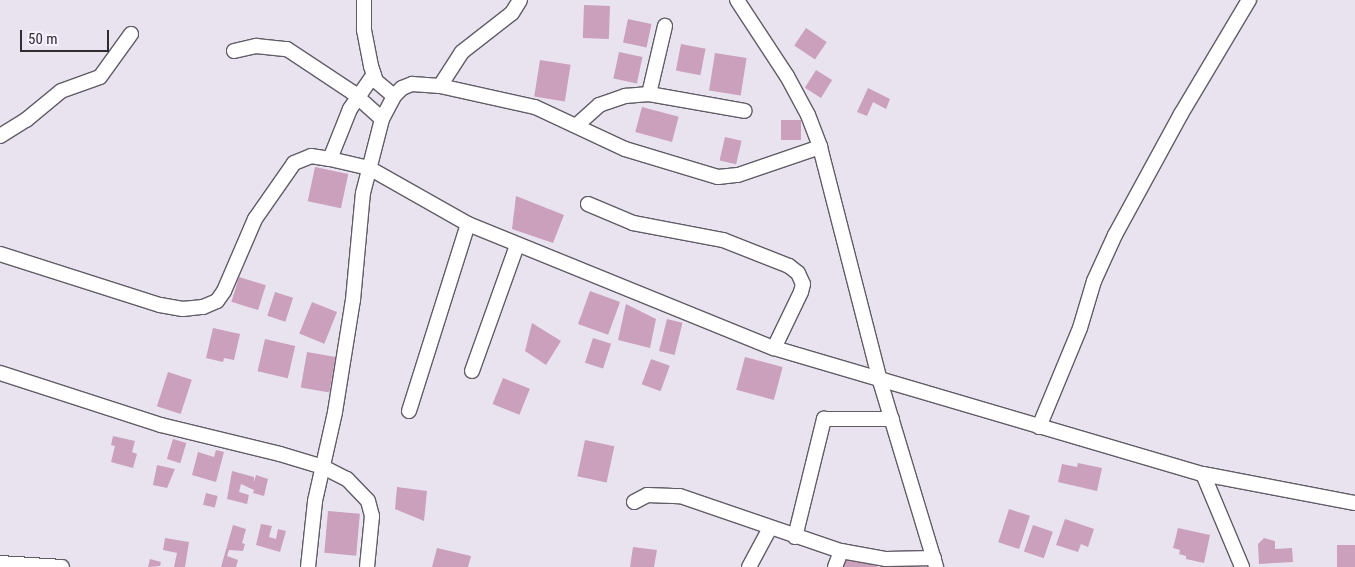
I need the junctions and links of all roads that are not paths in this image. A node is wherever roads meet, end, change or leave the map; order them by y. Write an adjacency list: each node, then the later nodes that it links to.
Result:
1 (364, 0): 8 (street)
2 (520, 0): 9 (street)
3 (1249, 0): 30 (street)
4 (739, 1): 17 (street)
5 (665, 26): 10 (street)
6 (131, 34): 16 (street)
7 (234, 51): 11 (street)
8 (374, 74): 11 (street); 12 (street)
9 (440, 86): 12 (street); 15 (street)
10 (648, 94): 13 (street); 15 (street)
11 (357, 96): 14 (street); 18 (street)
12 (394, 96): 14 (street)
13 (745, 111)
14 (382, 119): 19 (street)
15 (577, 124): 17 (street)
16 (0, 136)
17 (820, 147): 27 (street)
18 (330, 159): 19 (street); 23 (street)
19 (369, 168): 21 (street); 31 (street)
20 (588, 204): 24 (street)
21 (468, 224): 22 (street); 28 (street)
22 (517, 245): 24 (street); 25 (street)
23 (0, 254)
24 (774, 348): 27 (street)
25 (472, 372)
26 (0, 373): 31 (street)
27 (880, 381): 29 (street); 30 (street)
28 (408, 411)
29 (892, 419): 36 (street); 39 (street)
30 (1039, 427): 32 (street)
31 (323, 467): 41 (street); 42 (street)
32 (1203, 474): 34 (street); 45 (street)
33 (634, 502): 35 (street)
34 (1355, 503)
35 (770, 528): 36 (street); 43 (street)
36 (796, 537): 37 (street)
37 (841, 551): 39 (street); 44 (street)
38 (0, 563): 40 (street)
39 (935, 563)
40 (62, 567)
41 (308, 567)
42 (367, 567)
43 (749, 567)
44 (835, 567)
45 (1242, 567)

